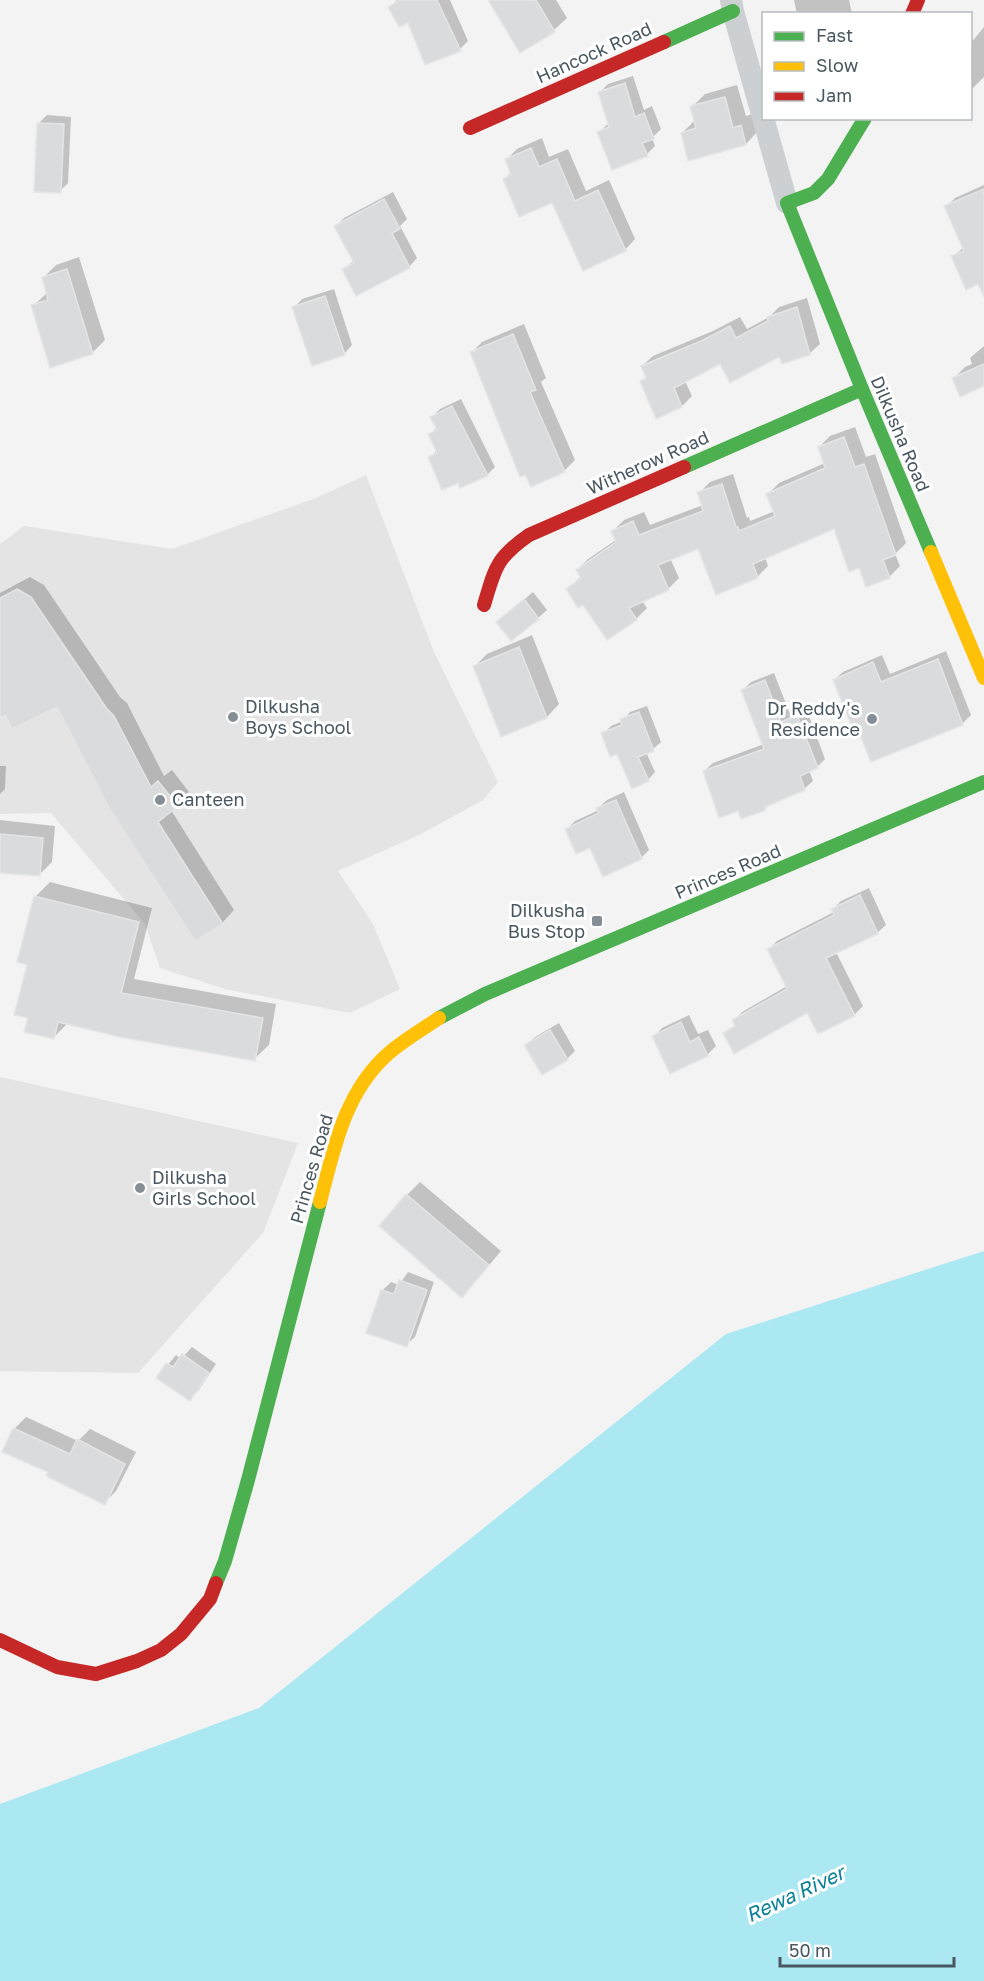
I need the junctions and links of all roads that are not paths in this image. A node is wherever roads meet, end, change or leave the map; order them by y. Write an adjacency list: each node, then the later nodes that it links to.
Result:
1 (732, 5): 2 (street); 5 (main road, Hancock Road)
2 (762, 113)
3 (764, 120): 6 (street)
4 (864, 120): 6 (main road)
5 (470, 128)
6 (787, 203): 7 (main road, Dilkusha Road)
7 (861, 389): 8 (main road, Witherow Road); 9 (main road, Dilkusha Road)
8 (484, 605)
9 (984, 678)
10 (984, 782): 11 (main road, Princes Road)
11 (0, 1640)

